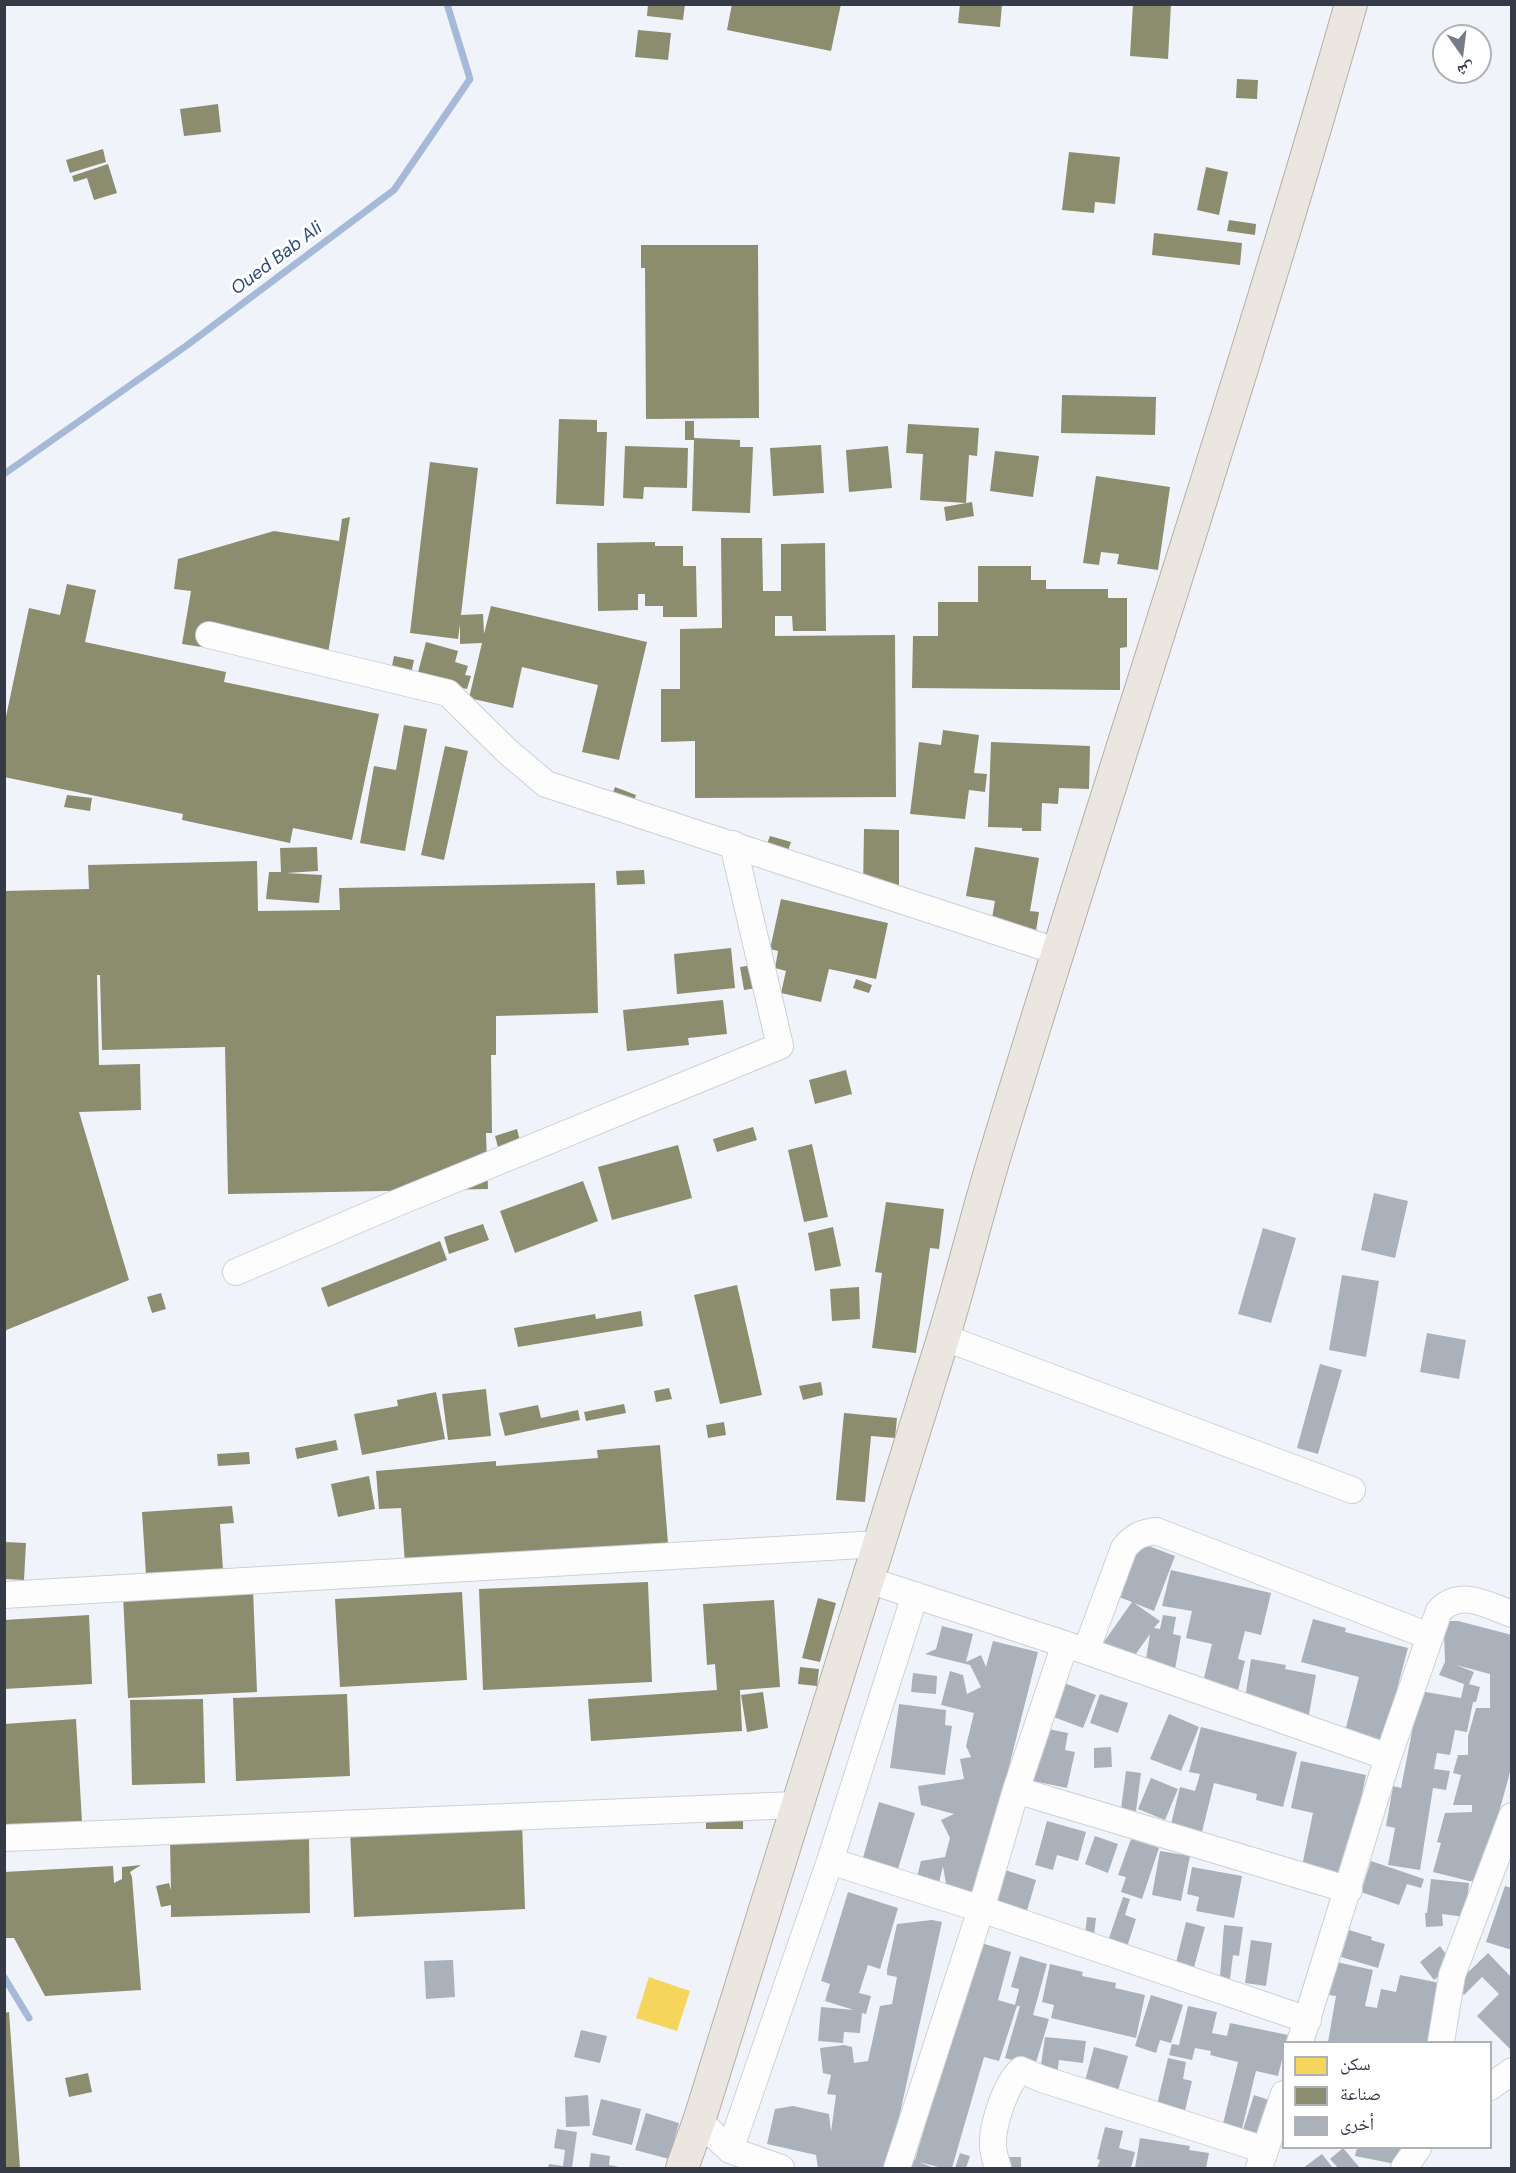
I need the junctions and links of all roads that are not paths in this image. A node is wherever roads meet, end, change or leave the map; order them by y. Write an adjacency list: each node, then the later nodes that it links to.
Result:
1 (1351, 4): 4 (main road)
2 (209, 634): 3 (street)
3 (733, 844): 4 (street); 5 (street)
4 (1059, 952): 6 (main road)
5 (236, 1272)
6 (943, 1337): 7 (street); 8 (main road)
7 (1352, 1490)
8 (879, 1544): 9 (main road); 10 (street)
9 (868, 1580): 11 (street); 17 (main road)
10 (4, 1595)
11 (915, 1595): 14 (street); 20 (street)
12 (1512, 1614): 13 (street)
13 (1430, 1636): 14 (street); 15 (street)
14 (1075, 1647): 15 (street); 16 (street)
15 (1388, 1757): 21 (street)
16 (1016, 1790): 21 (street); 22 (street)
17 (795, 1805): 19 (street); 28 (main road)
18 (1512, 1816): 24 (street)
19 (4, 1838)
20 (830, 1861): 22 (street); 30 (street)
21 (1349, 1890): 23 (street)
22 (981, 1909): 23 (street); 34 (street)
23 (1304, 2031)
24 (1441, 2041)
25 (1512, 2071): 26 (street)
26 (1492, 2086)
27 (1282, 2100): 31 (street)
28 (699, 2121): 30 (street); 32 (main road)
29 (1417, 2149): 36 (street)
30 (730, 2150): 33 (street)
31 (1262, 2159): 35 (street)
32 (682, 2169)
33 (781, 2169)
34 (897, 2169)
35 (998, 2169)
36 (1404, 2169)

